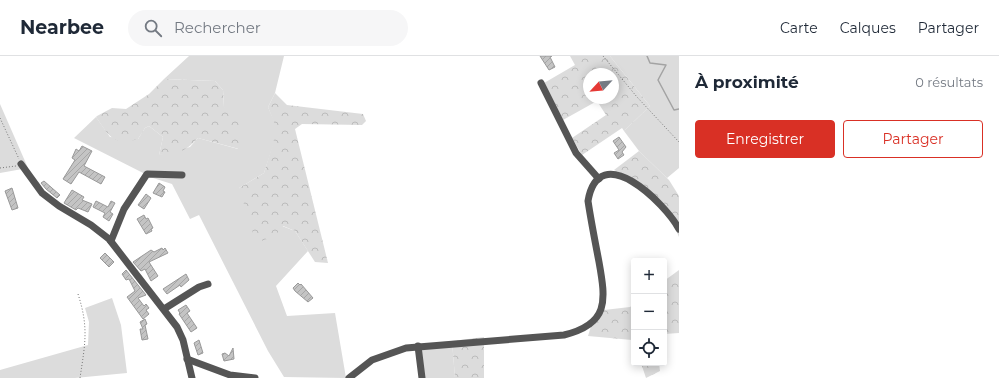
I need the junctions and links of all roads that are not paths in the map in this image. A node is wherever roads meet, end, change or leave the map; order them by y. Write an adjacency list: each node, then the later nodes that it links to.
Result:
1 (541, 83): 4 (street)
2 (21, 164): 6 (street)
3 (182, 175): 6 (street)
4 (599, 179): 5 (street); 9 (street)
5 (679, 229)
6 (111, 241): 8 (street)
7 (208, 284): 8 (street)
8 (164, 309): 10 (street)
9 (418, 346): 13 (street); 14 (street)
10 (187, 360): 11 (street); 12 (street)
11 (192, 378)
12 (255, 378)
13 (349, 378)
14 (422, 378)

